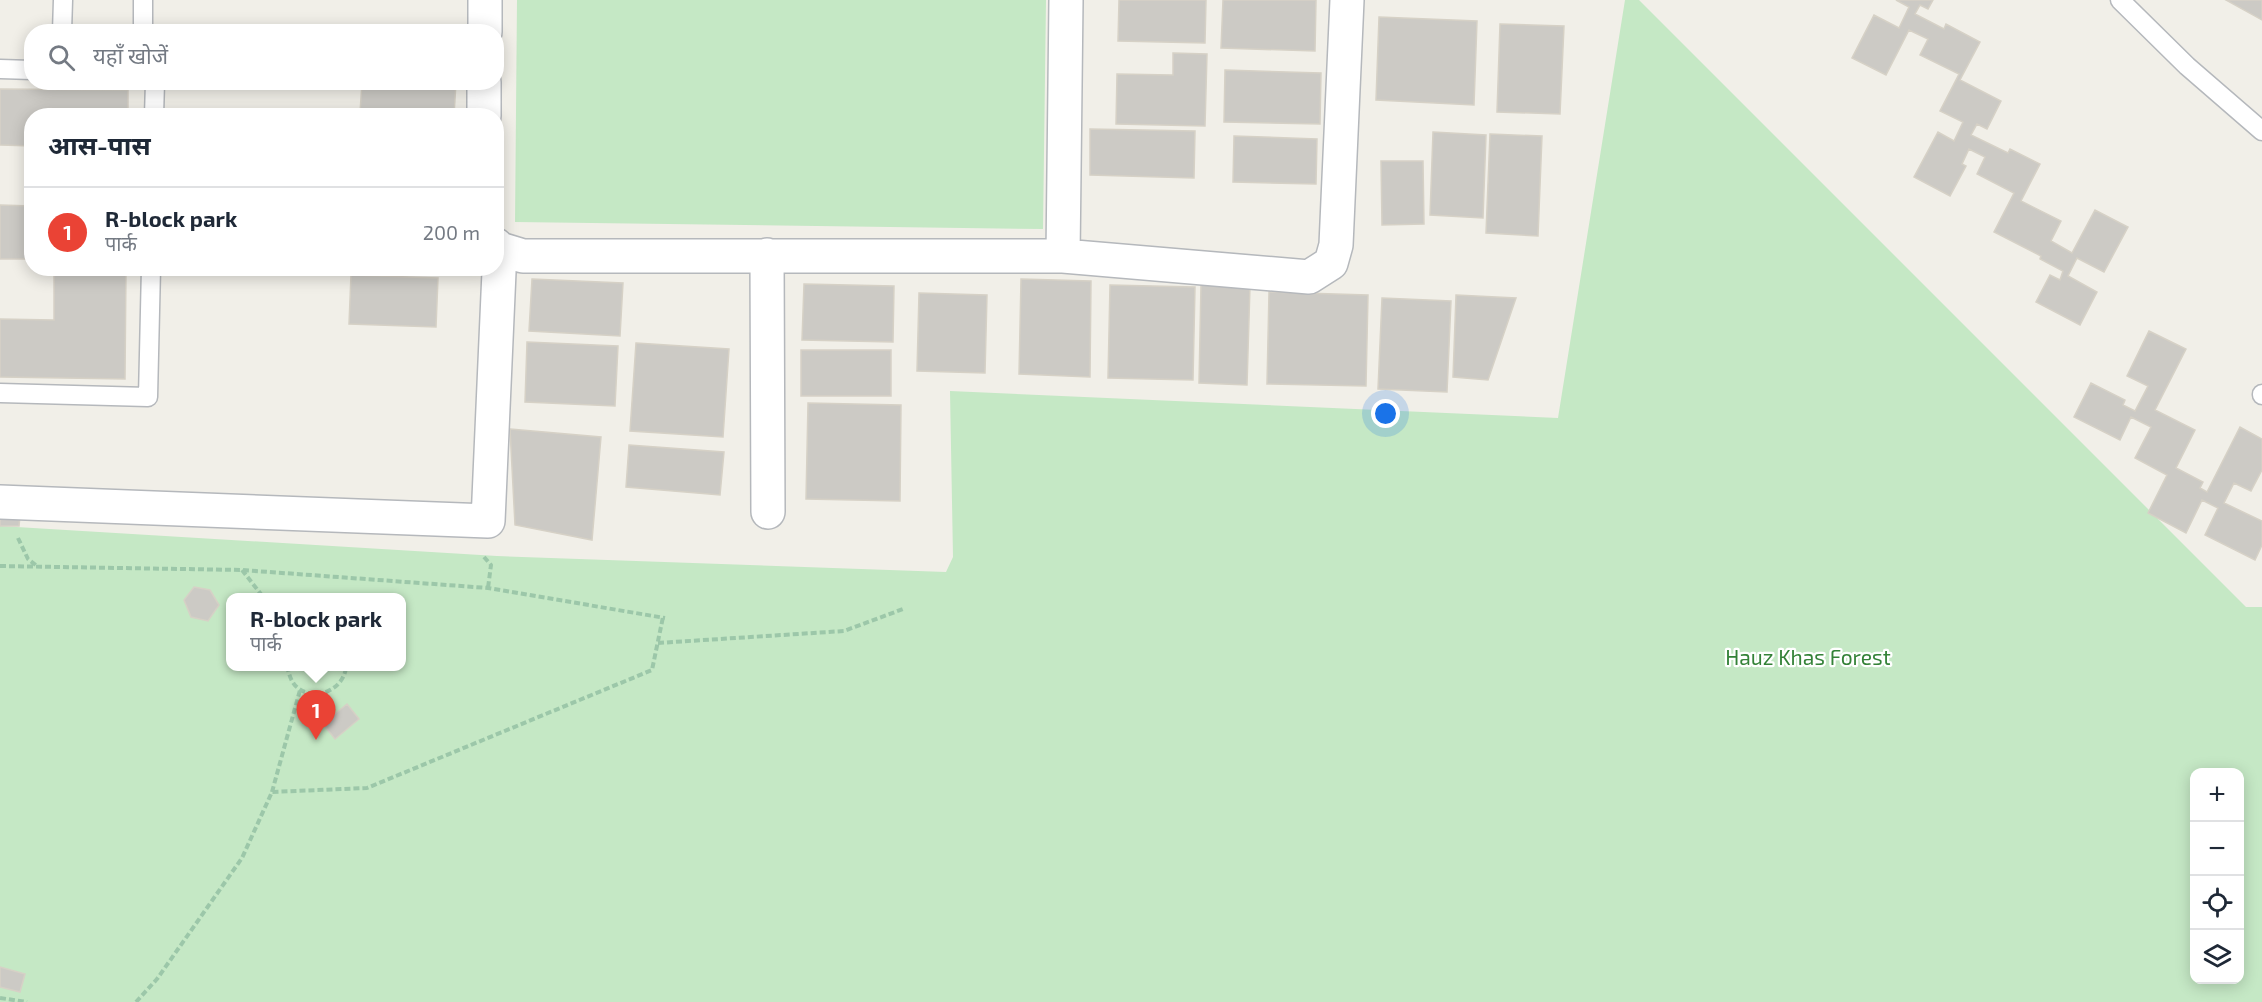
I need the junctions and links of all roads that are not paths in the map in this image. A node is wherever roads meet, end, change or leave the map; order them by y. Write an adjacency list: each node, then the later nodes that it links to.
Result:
1 (63, 0): 7 (lane)
2 (143, 0): 8 (lane)
3 (485, 0): 9 (street)
4 (1066, 0): 19 (street)
5 (1347, 0): 19 (street)
6 (2120, 0): 16 (lane)
7 (62, 24)
8 (143, 24)
9 (484, 24)
10 (0, 69): 11 (lane)
11 (24, 70)
12 (155, 90): 14 (lane)
13 (484, 90): 15 (street)
14 (154, 108)
15 (484, 108)
16 (2262, 131)
17 (504, 249): 18 (street)
18 (767, 255): 19 (street); 24 (street)
19 (1063, 256)
20 (151, 276): 22 (lane)
21 (497, 276): 23 (street)
22 (0, 393)
23 (0, 502)
24 (768, 512)

